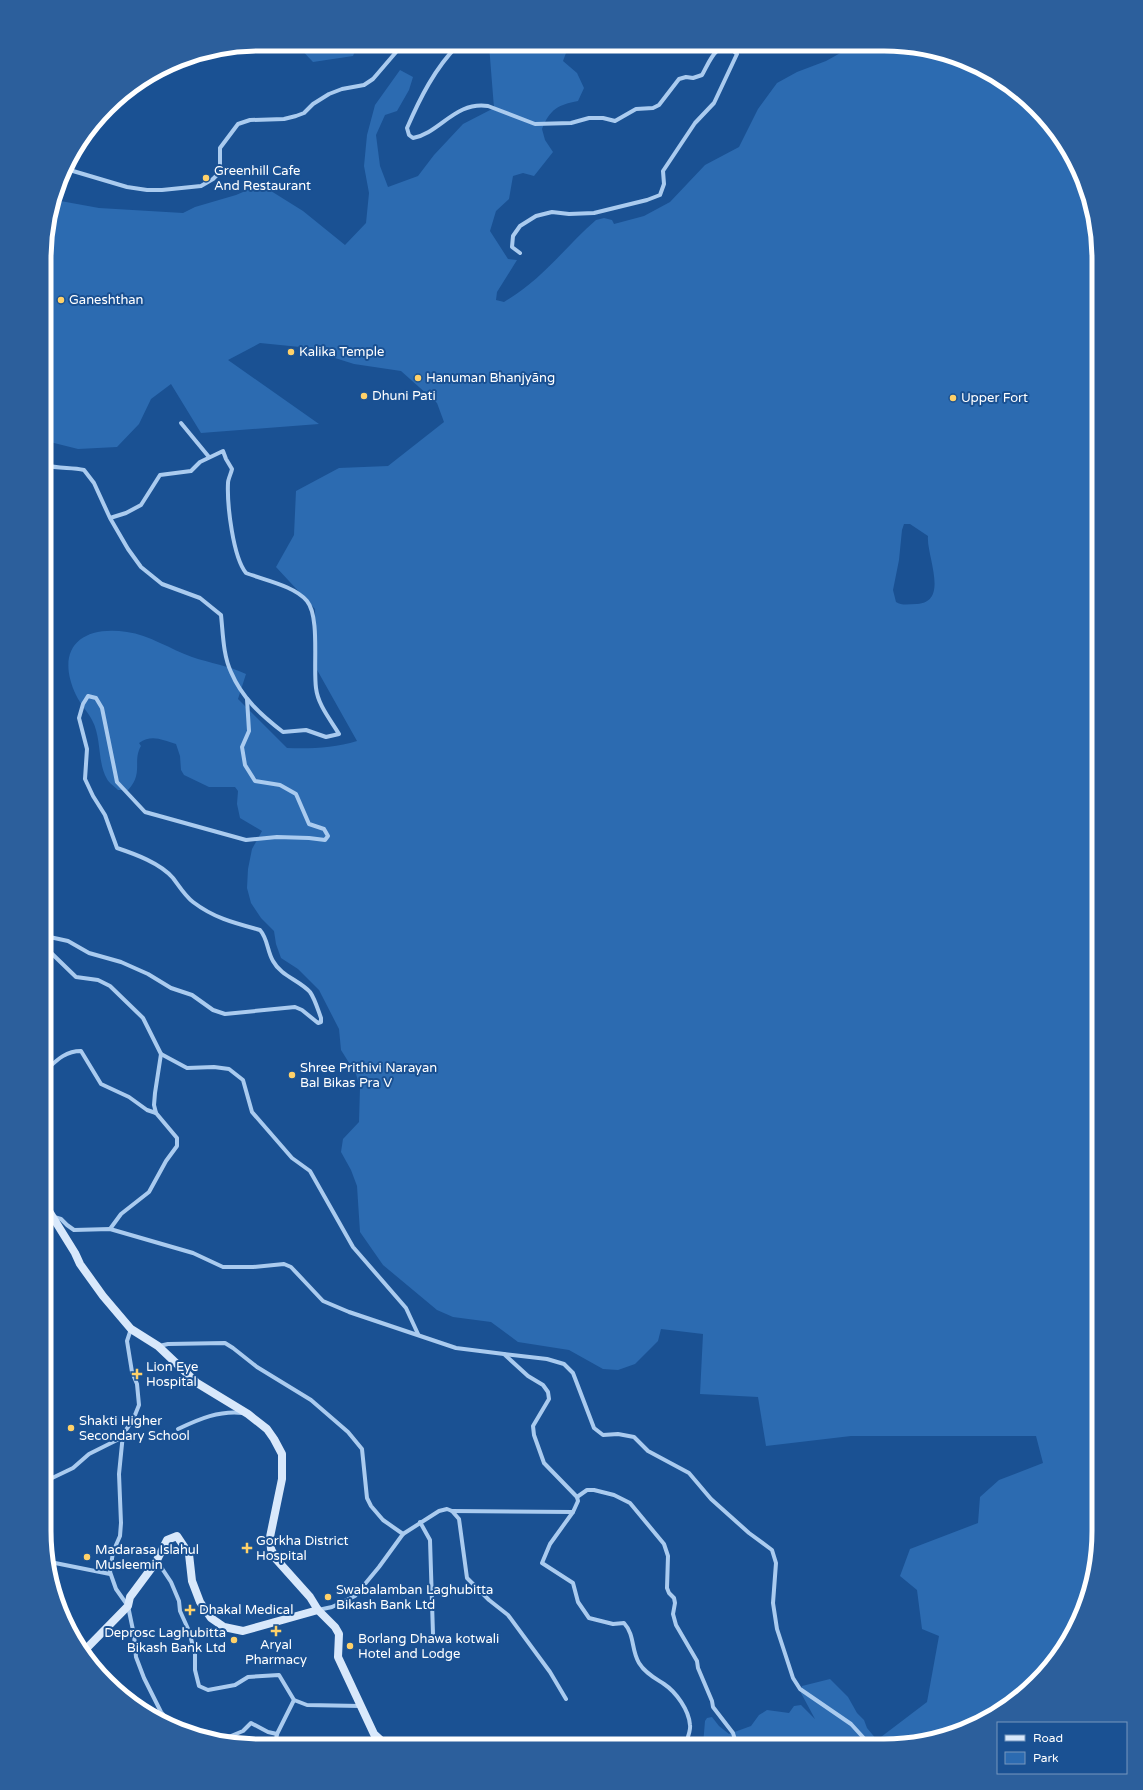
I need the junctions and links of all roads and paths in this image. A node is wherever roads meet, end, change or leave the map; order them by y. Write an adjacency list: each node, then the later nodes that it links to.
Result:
1 (397, 51): 5 (street)
2 (452, 51): 3 (street)
3 (716, 51)
4 (735, 51): 6 (street)
5 (71, 171)
6 (520, 253)
7 (181, 423): 8 (street)
8 (210, 457): 10 (street); 11 (street)
9 (51, 467): 10 (street)
10 (110, 518): 11 (street)
11 (247, 699): 12 (street)
12 (51, 938)
13 (51, 952): 14 (street)
14 (161, 1054): 16 (street); 21 (street)
15 (51, 1065): 16 (street)
16 (156, 1113): 19 (street)
17 (51, 1213): 18 (street)
18 (54, 1217): 19 (street); 20 (street)
19 (110, 1229): 21 (street)
20 (131, 1329): 22 (street); 26 (street)
21 (418, 1334): 23 (street)
22 (158, 1346): 24 (street); 32 (street)
23 (504, 1354): 28 (street); 50 (street)
24 (248, 1414): 25 (street); 37 (street)
25 (178, 1430)
26 (123, 1434): 27 (street); 35 (street)
27 (51, 1479)
28 (578, 1496): 30 (street); 49 (street)
29 (452, 1511): 30 (street); 31 (street); 40 (street)
30 (573, 1512): 48 (street)
31 (420, 1522): 32 (street); 38 (street)
32 (403, 1534): 37 (street)
33 (157, 1561): 36 (street); 37 (street); 41 (street)
34 (54, 1563): 35 (street)
35 (110, 1574): 36 (street)
36 (128, 1606): 39 (street); 43 (street)
37 (318, 1610): 42 (street)
38 (433, 1634)
39 (87, 1648)
40 (566, 1699)
41 (294, 1700): 42 (street); 44 (street)
42 (361, 1706): 47 (street)
43 (165, 1717)
44 (277, 1734): 45 (street); 46 (street)
45 (230, 1737)
46 (276, 1739)
47 (379, 1739)
48 (687, 1739)
49 (735, 1739)
50 (865, 1739)

